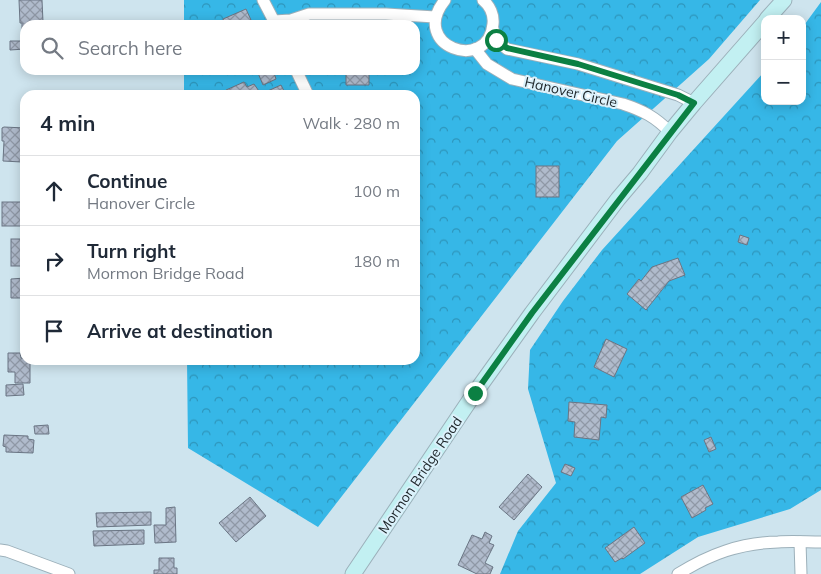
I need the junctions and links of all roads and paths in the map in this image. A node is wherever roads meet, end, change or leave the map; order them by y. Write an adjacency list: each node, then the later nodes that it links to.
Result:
1 (263, 0): 7 (street)
2 (445, 0): 6 (street)
3 (483, 0): 10 (street)
4 (784, 0): 5 (main road)
5 (771, 15)
6 (436, 17): 8 (street); 11 (street)
7 (273, 20)
8 (291, 20)
9 (761, 27): 14 (main road, Mormon Bridge Road)
10 (493, 30): 11 (street); 14 (street, Hanover Circle)
11 (475, 49): 15 (street, Hanover Circle)
12 (298, 75): 13 (street)
13 (306, 90)
14 (694, 103): 15 (main road, Mormon Bridge Road)
15 (670, 132): 20 (main road, Mormon Bridge Road)
16 (800, 542): 17 (street); 21 (street); 22 (street)
17 (821, 542)
18 (0, 550): 19 (street)
19 (69, 574)
20 (353, 574)
21 (678, 574)
22 (802, 574)

